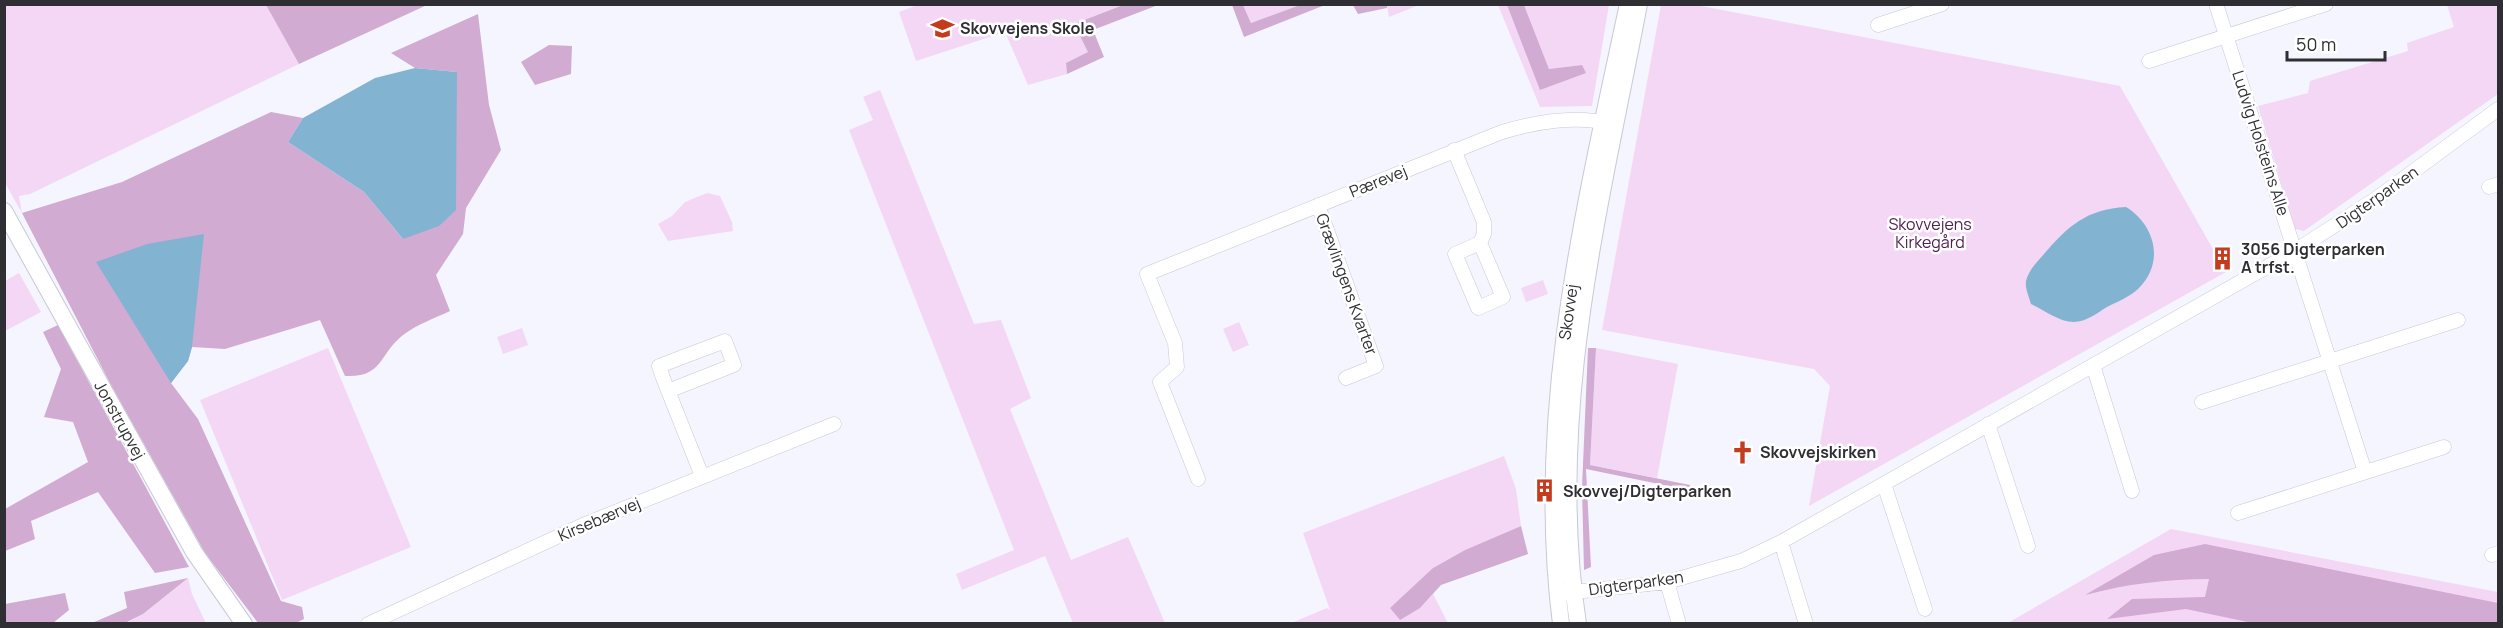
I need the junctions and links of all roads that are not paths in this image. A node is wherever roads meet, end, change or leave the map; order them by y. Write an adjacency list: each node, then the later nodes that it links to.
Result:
1 (1628, 4): 10 (street, Skovvej)
2 (1639, 4): 10 (street, Skovvej)
3 (1942, 4): 6 (street)
4 (2216, 4): 7 (street, Ludvig Holsteins Alle)
5 (2326, 4): 7 (street)
6 (1878, 25)
7 (2226, 36): 8 (street); 15 (street, Ludvig Holsteins Alle)
8 (2149, 61)
9 (2499, 109): 15 (street, Digterparken)
10 (1610, 124): 11 (street, Pærevej); 34 (street, Skovvej)
11 (1454, 150): 12 (street, Pærevej); 14 (street)
12 (1318, 206): 19 (street, Grævlingens Kvarter); 27 (street, Pærevej)
13 (4, 211): 36 (street, Jonstrupvej)
14 (1480, 243): 14 (street)
15 (2295, 251): 17 (street, Ludvig Holsteins Alle); 18 (street, Digterparken)
16 (2458, 320): 17 (street)
17 (2330, 361): 21 (street); 25 (street, Ludvig Holsteins Alle)
18 (2093, 365): 23 (street, Digterparken); 29 (street)
19 (1346, 378)
20 (668, 391): 20 (street); 26 (street)
21 (2202, 402)
22 (834, 424): 26 (street, Kirsebærvej)
23 (1988, 424): 28 (street, Digterparken); 32 (street)
24 (2444, 447): 25 (street)
25 (2365, 472): 30 (street)
26 (702, 476): 37 (street, Kirsebærvej)
27 (1198, 478)
28 (1884, 484): 31 (street, Digterparken); 35 (street)
29 (2132, 491)
30 (2238, 513)
31 (1781, 542): 33 (street, Digterparken); 41 (street)
32 (2028, 546)
33 (1667, 582): 34 (street, Digterparken); 40 (street)
34 (1565, 593): 38 (street, Skovvej); 39 (street, Skovvej)
35 (1925, 609)
36 (244, 624)
37 (368, 624)
38 (1561, 624)
39 (1578, 624)
40 (1679, 624)
41 (1806, 624)

